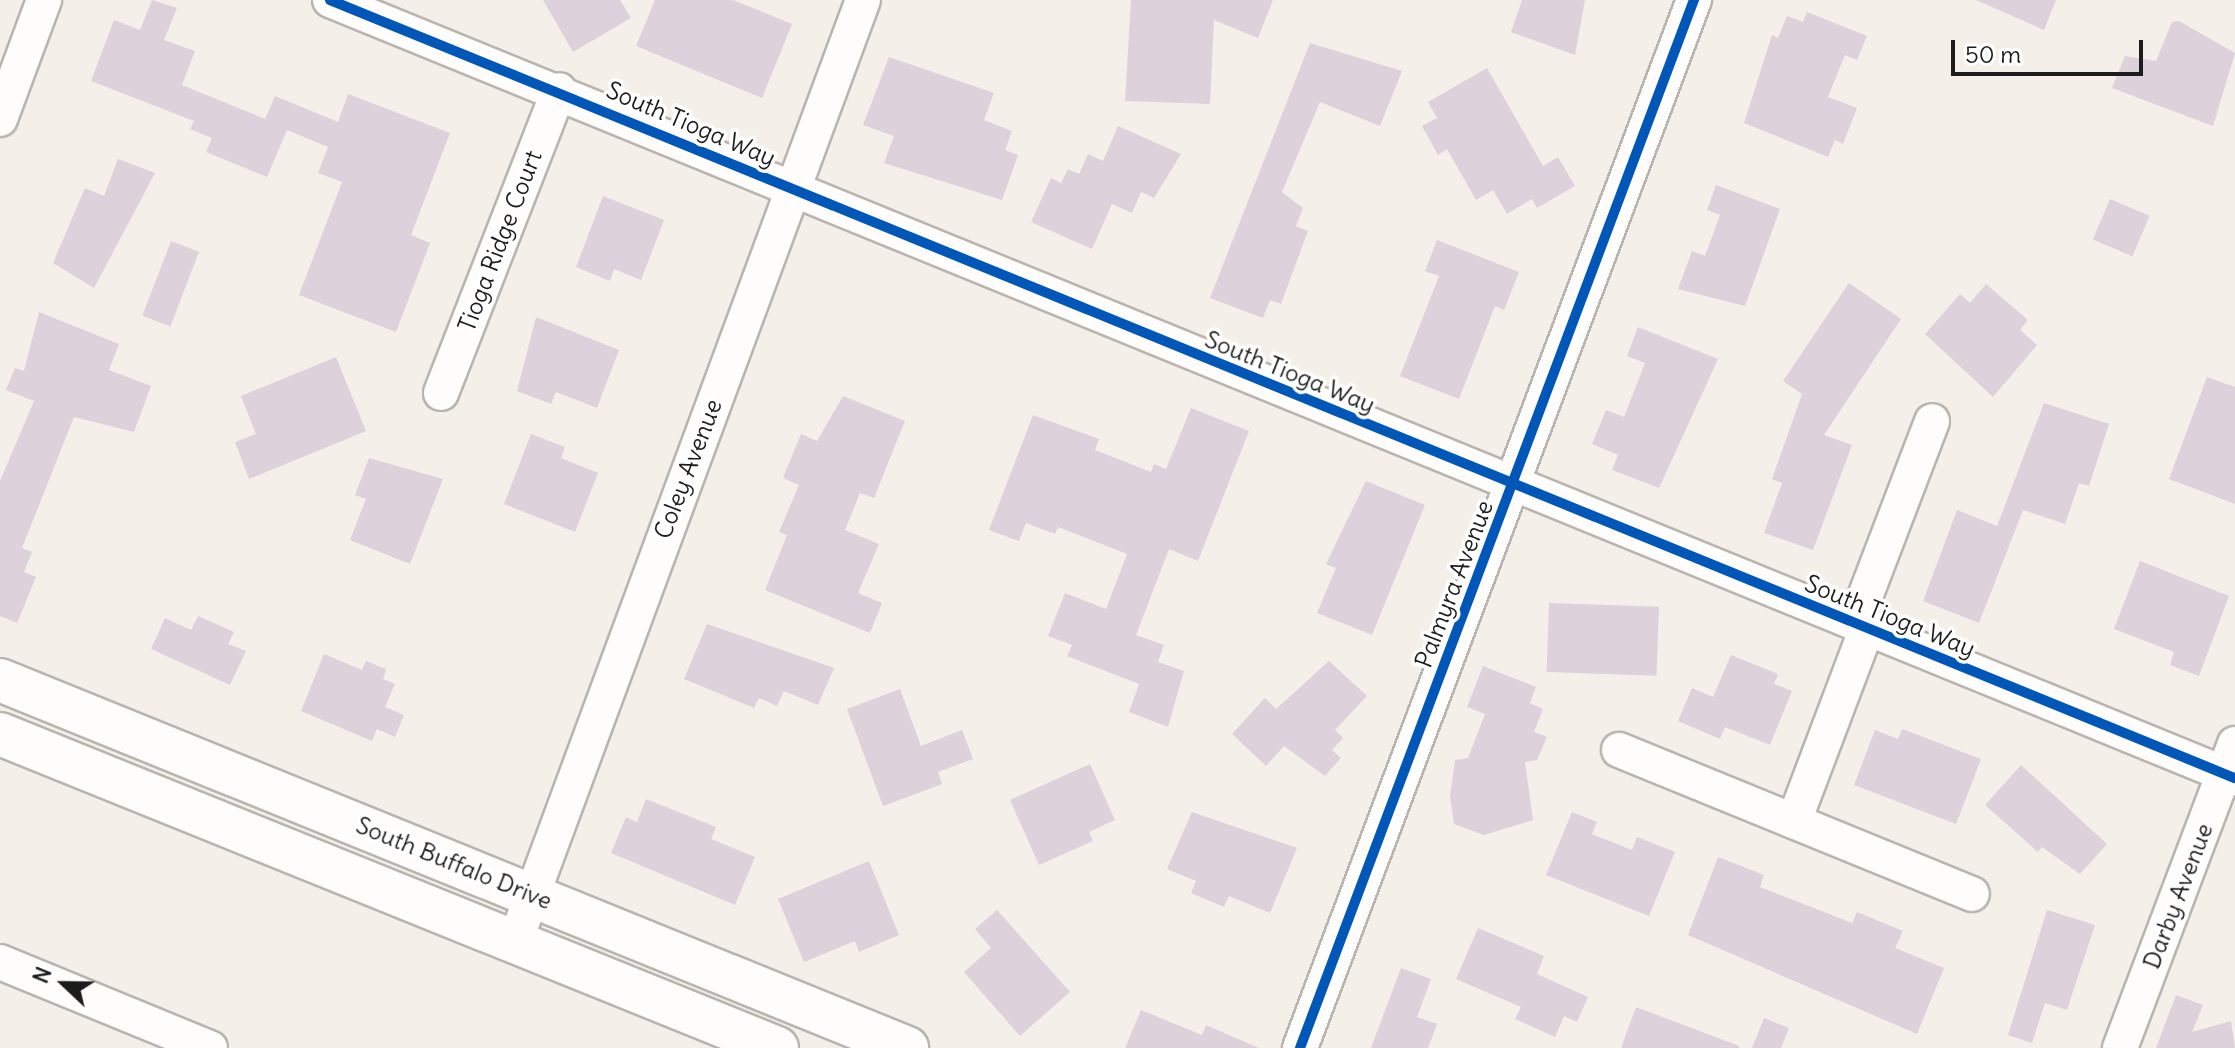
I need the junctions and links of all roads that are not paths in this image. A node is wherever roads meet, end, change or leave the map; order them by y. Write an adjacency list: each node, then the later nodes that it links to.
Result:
1 (44, 0): 6 (street)
2 (330, 0): 5 (street, South Tioga Way)
3 (863, 0): 7 (street, Coley Avenue)
4 (1694, 0): 10 (street, Palmyra Avenue)
5 (559, 90): 7 (street, South Tioga Way); 8 (street, Tioga Ridge Court)
6 (0, 119)
7 (794, 189): 10 (street, South Tioga Way); 17 (street, Coley Avenue)
8 (441, 393)
9 (1932, 421): 11 (street)
10 (1513, 484): 11 (street, South Tioga Way); 24 (street, Palmyra Avenue)
11 (1861, 626): 15 (street, South Tioga Way); 16 (street)
12 (0, 680): 17 (main road, South Buffalo Drive)
13 (0, 734): 19 (main road, South Buffalo Drive)
14 (1619, 750): 16 (street)
15 (2231, 765): 25 (street, Darby Avenue)
16 (1794, 821): 18 (street)
17 (532, 894): 19 (street, Coley Avenue); 23 (main road, South Buffalo Drive)
18 (1972, 894)
19 (516, 939): 22 (main road, South Buffalo Drive)
20 (0, 962): 21 (street)
21 (210, 1048)
22 (777, 1048)
23 (907, 1048)
24 (1300, 1048)
25 (2120, 1048)

